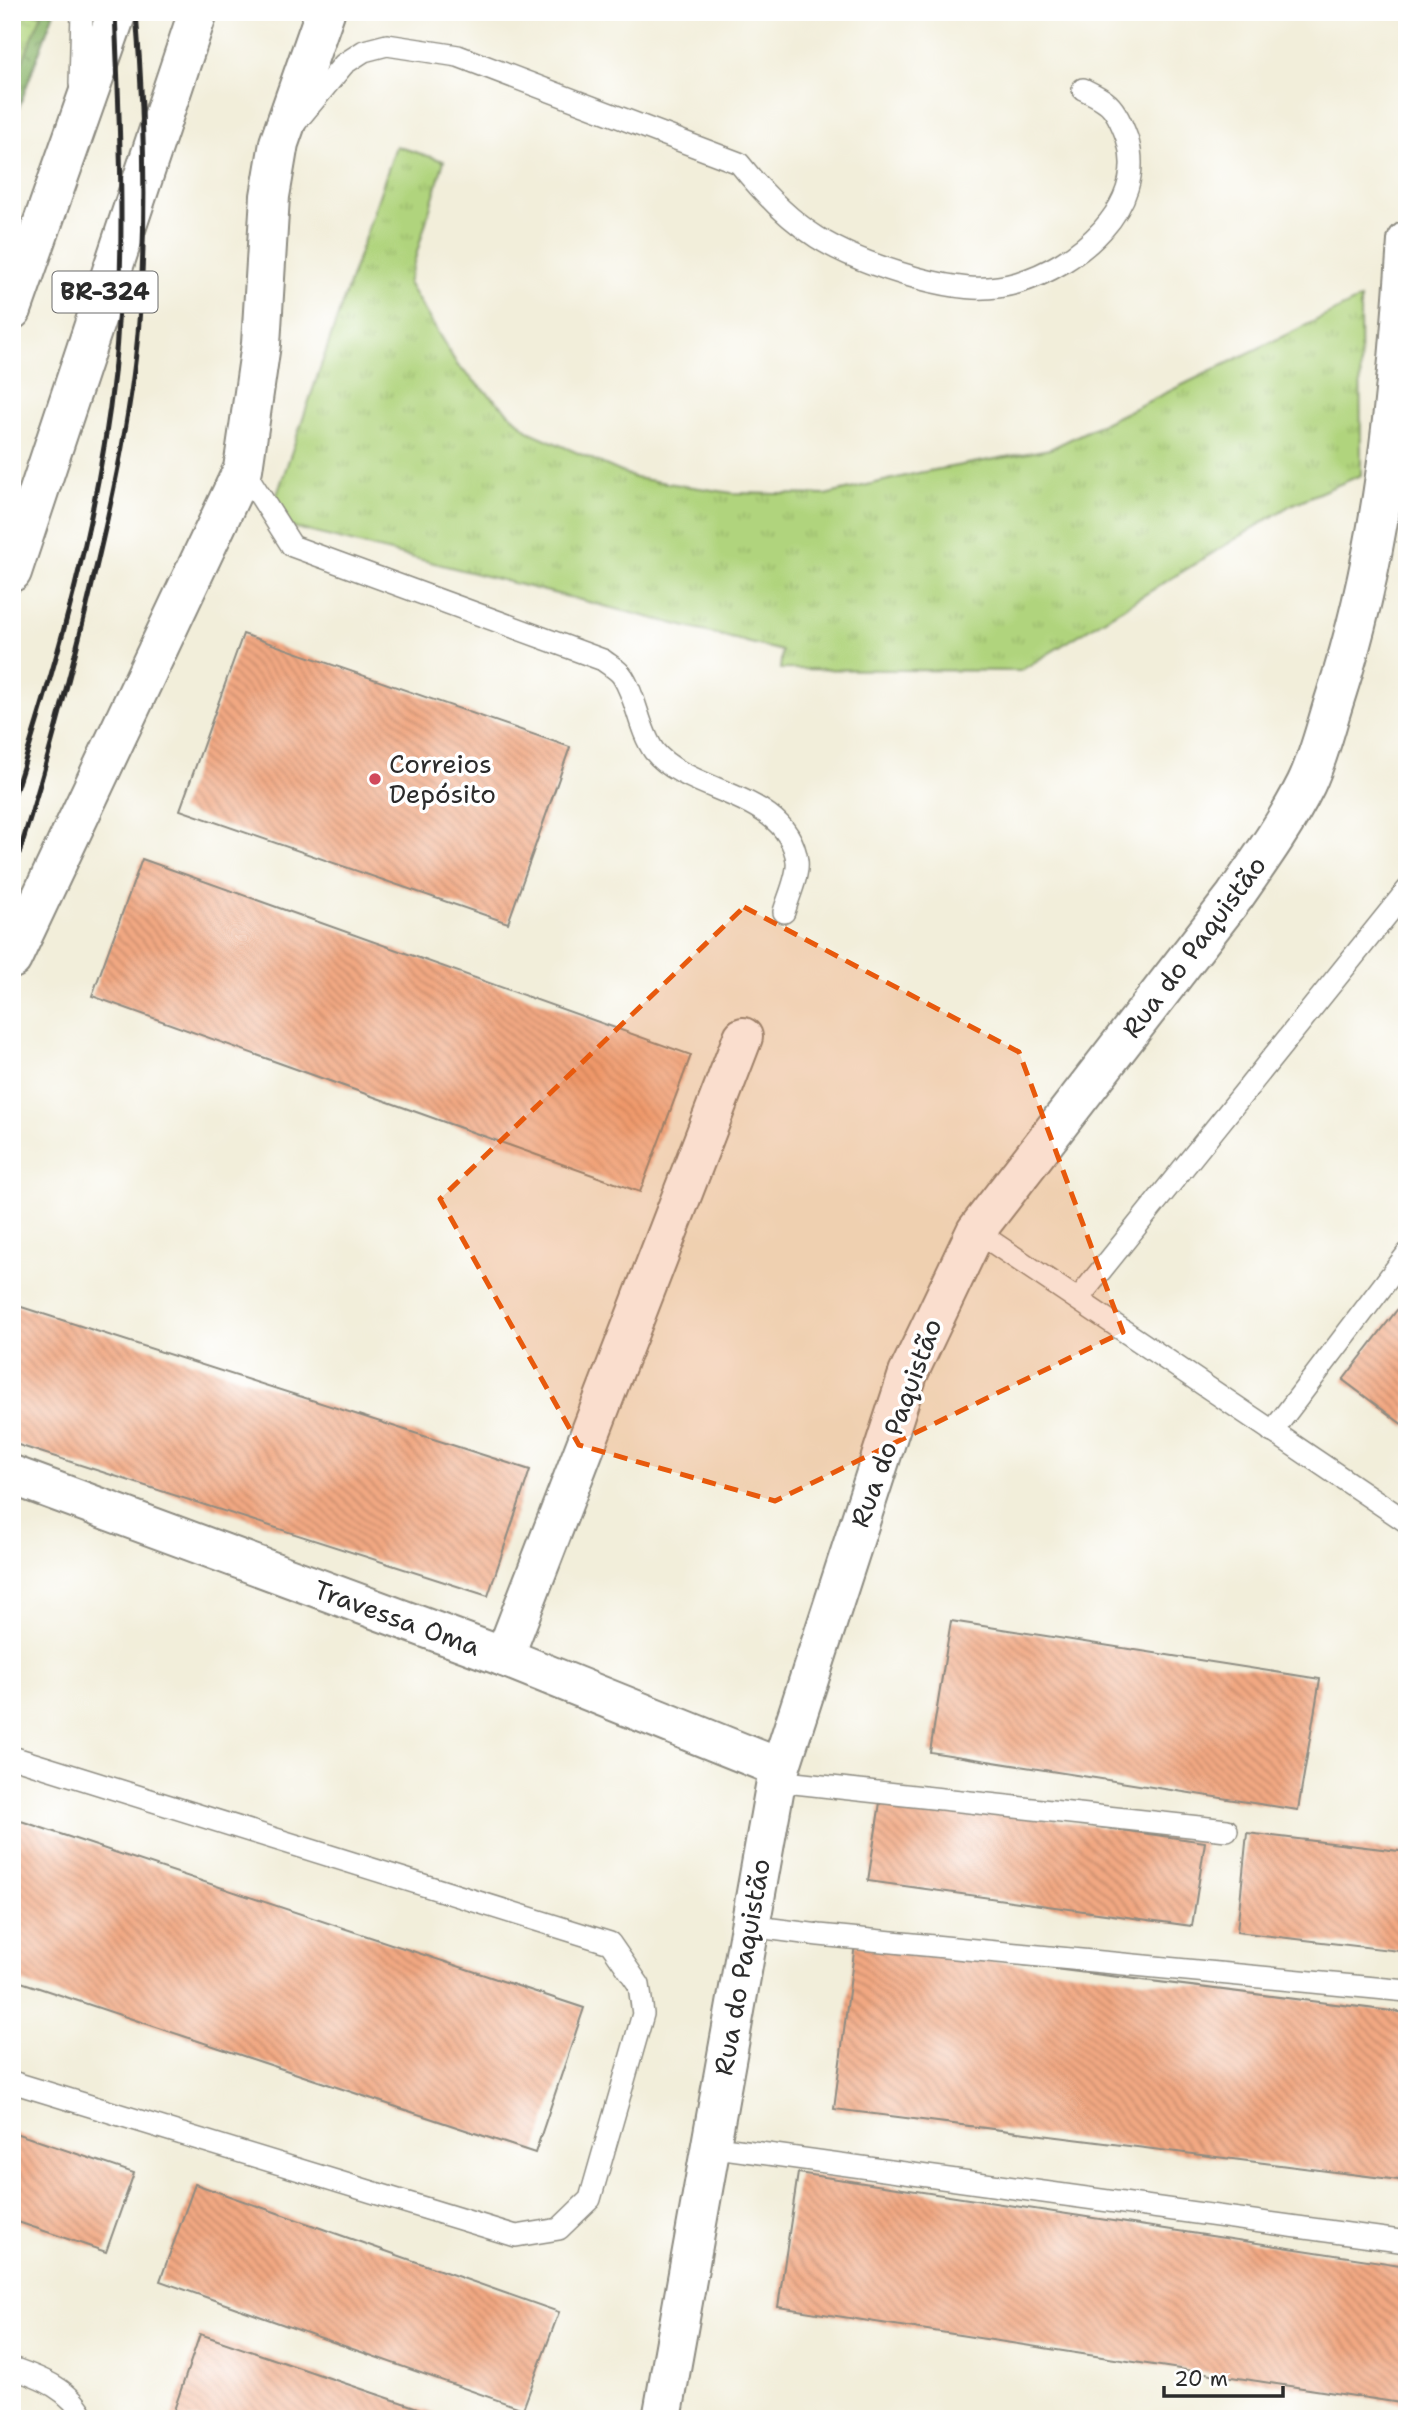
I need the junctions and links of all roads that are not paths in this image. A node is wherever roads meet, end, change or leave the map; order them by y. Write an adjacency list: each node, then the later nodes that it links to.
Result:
1 (82, 12): 6 (lane)
2 (117, 12): 6 (main road, BR-324)
3 (198, 12): 11 (main road, BR-324)
4 (325, 12): 7 (main road)
5 (1083, 89): 7 (lane)
6 (79, 119): 9 (main road, BR-324)
7 (279, 143): 10 (main road)
8 (1407, 241): 16 (main road, Rua do Paquistão)
9 (12, 310)
10 (243, 468): 13 (lane); 14 (main road)
11 (12, 572)
12 (1407, 890): 18 (lane)
13 (784, 912)
14 (12, 959)
15 (743, 1037): 22 (main road)
16 (976, 1231): 18 (lane); 24 (main road, Rua do Paquistão)
17 (1407, 1254): 19 (lane)
18 (1078, 1299): 19 (lane)
19 (1272, 1432): 21 (lane)
20 (12, 1475): 22 (main road, Travessa Oma)
21 (1407, 1522)
22 (504, 1657): 24 (main road, Travessa Oma)
23 (12, 1757): 28 (lane)
24 (778, 1774): 25 (lane); 26 (main road, Rua do Paquistão)
25 (1227, 1830)
26 (749, 1926): 27 (lane); 29 (main road, Rua do Paquistão)
27 (1407, 1991)
28 (12, 2082)
29 (709, 2146): 30 (lane); 33 (main road, Rua do Paquistão)
30 (1407, 2242)
31 (12, 2368): 32 (lane)
32 (85, 2419)
33 (662, 2419)

